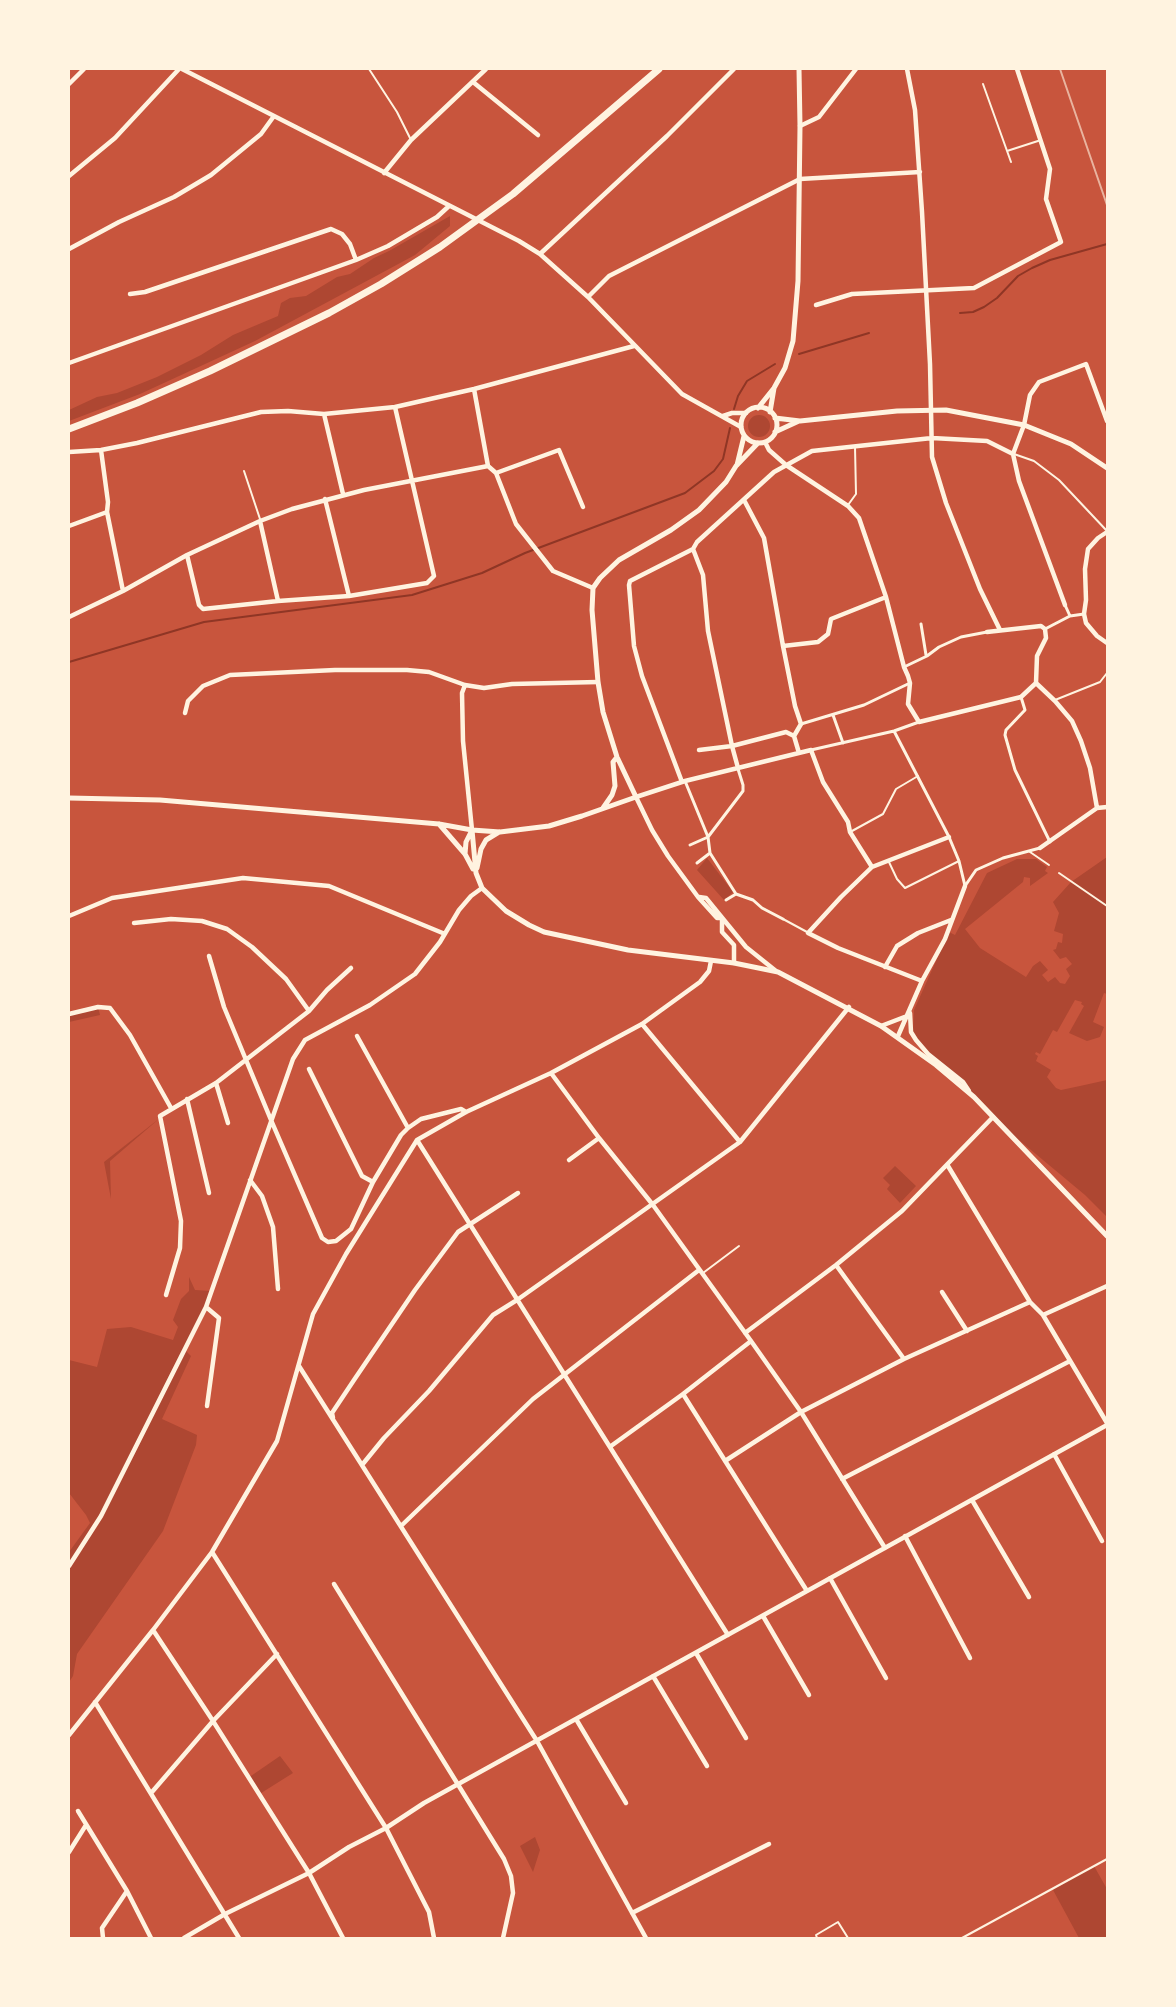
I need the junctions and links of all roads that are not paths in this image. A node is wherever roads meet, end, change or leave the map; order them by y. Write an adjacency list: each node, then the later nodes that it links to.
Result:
1 (84, 69): 12 (street)
2 (180, 69): 14 (street); 23 (street)
3 (369, 69): 17 (lane)
4 (486, 69): 11 (street)
5 (659, 69): 48 (main road)
6 (734, 69): 27 (street)
7 (799, 69): 15 (street)
8 (856, 69): 15 (street)
9 (907, 69): 22 (street)
10 (1017, 69): 18 (street)
11 (473, 82): 16 (street); 17 (street)
12 (69, 84)
13 (983, 84): 19 (lane)
14 (274, 116): 21 (street); 26 (street)
15 (800, 126): 24 (street)
16 (538, 135)
17 (411, 140): 21 (street)
18 (1041, 140): 19 (lane); 29 (street)
19 (1007, 152): 20 (lane)
20 (1011, 162)
21 (384, 172): 25 (street)
22 (920, 172): 24 (street); 29 (street)
23 (69, 176)
24 (800, 179): 31 (street); 35 (street)
25 (449, 206): 27 (street); 28 (street)
26 (69, 249)
27 (540, 254): 31 (street)
28 (356, 260): 30 (street); 34 (street)
29 (927, 290): 32 (street); 39 (street)
30 (130, 294)
31 (588, 297): 33 (street)
32 (816, 305)
33 (634, 346): 36 (street); 43 (street)
34 (69, 363)
35 (774, 388): 38 (street); 42 (street)
36 (474, 389): 37 (street); 59 (street)
37 (395, 407): 41 (street); 64 (street)
38 (758, 408): 40 (street); 42 (street)
39 (932, 410): 44 (street); 46 (street); 51 (street)
40 (746, 412): 43 (street); 47 (street)
41 (324, 414): 55 (street); 65 (street)
42 (773, 415): 44 (street); 49 (street)
43 (723, 416): 47 (street)
44 (800, 421): 49 (street)
45 (1107, 421): 46 (street)
46 (1024, 425): 57 (street); 61 (street)
47 (741, 427): 50 (street)
48 (69, 429)
49 (775, 432): 52 (street)
50 (744, 436): 53 (street); 60 (street)
51 (932, 438): 54 (street); 57 (street); 87 (street)
52 (765, 442): 53 (street); 58 (street)
53 (758, 443): 60 (street)
54 (855, 447): 58 (street); 68 (lane)
55 (101, 450): 56 (street); 70 (street)
56 (69, 452)
57 (1013, 454): 73 (lane); 81 (street)
58 (786, 465): 67 (street); 68 (street)
59 (489, 466): 63 (street); 64 (street)
60 (736, 466): 76 (street)
61 (1107, 468)
62 (244, 471): 71 (lane)
63 (496, 473): 69 (street); 76 (street)
64 (412, 480): 65 (street); 78 (street)
65 (343, 494): 66 (street)
66 (325, 499): 71 (street); 78 (street)
67 (744, 500): 74 (street); 90 (street)
68 (848, 506): 79 (street)
69 (583, 507)
70 (107, 512): 72 (street); 77 (street)
71 (260, 521): 75 (street); 80 (street)
72 (69, 526)
73 (1107, 532): 82 (street)
74 (693, 549): 107 (street); 114 (street)
75 (187, 555): 77 (street); 80 (street)
76 (593, 588): 94 (street)
77 (123, 591): 84 (street)
78 (349, 596): 80 (street)
79 (886, 597): 90 (street); 92 (street)
80 (278, 601)
81 (1065, 605): 83 (street)
82 (1084, 614): 83 (street); 89 (street)
83 (1070, 616): 86 (street)
84 (69, 617)
85 (921, 624): 91 (street)
86 (1045, 629): 87 (street); 96 (street)
87 (1000, 630): 88 (street)
88 (987, 632): 91 (street)
89 (1107, 643)
90 (783, 646): 103 (street)
91 (927, 656): 92 (street)
92 (904, 667): 95 (street)
93 (1107, 673): 99 (lane)
94 (597, 682): 97 (street); 111 (street)
95 (910, 683): 101 (street); 102 (street)
96 (1036, 683): 98 (street); 99 (street)
97 (465, 685): 100 (street); 121 (street)
98 (1021, 697): 102 (street); 126 (street)
99 (1055, 700): 118 (street)
100 (185, 713)
101 (833, 715): 103 (street); 106 (street)
102 (919, 722): 104 (street)
103 (801, 724): 105 (street)
104 (894, 731): 106 (street); 113 (street)
105 (794, 736): 107 (street); 110 (street)
106 (843, 743): 109 (street)
107 (732, 746): 108 (street); 112 (street)
108 (699, 750)
109 (811, 750): 110 (street); 123 (street)
110 (799, 753): 112 (street)
111 (616, 758): 115 (street); 119 (street)
112 (738, 768): 114 (street); 124 (street)
113 (918, 776): 123 (lane); 125 (street)
114 (683, 782): 115 (street); 124 (street)
115 (636, 797): 119 (street); 145 (street)
116 (69, 798): 120 (street)
117 (1107, 807): 118 (street)
118 (1097, 808): 126 (street)
119 (602, 809): 122 (street)
120 (439, 824): 121 (street); 130 (street)
121 (472, 830): 122 (street); 130 (street); 137 (street)
122 (500, 832): 137 (street)
123 (850, 832): 136 (street)
124 (708, 837): 127 (street); 131 (street)
125 (950, 837): 132 (street); 133 (street)
126 (1050, 842): 128 (street)
127 (690, 845)
128 (1040, 848): 129 (street)
129 (1030, 852): 135 (lane); 139 (street)
130 (465, 854): 137 (street)
131 (710, 854): 134 (street); 141 (street)
132 (888, 860): 133 (lane); 136 (street)
133 (959, 861): 139 (street)
134 (697, 863)
135 (1049, 865)
136 (872, 867): 149 (street)
137 (476, 873): 140 (street)
138 (1059, 873): 143 (lane)
139 (965, 886): 147 (street)
140 (482, 888): 150 (street); 152 (street)
141 (736, 894): 142 (street); 146 (street)
142 (726, 900)
143 (1107, 906)
144 (69, 916): 150 (street)
145 (722, 918): 153 (street); 156 (street)
146 (783, 920): 149 (lane)
147 (951, 920): 154 (street); 157 (street)
148 (134, 923): 160 (street)
149 (808, 933): 154 (street)
150 (445, 934): 176 (street)
151 (209, 956): 167 (street)
152 (711, 960): 153 (street); 163 (street)
153 (734, 963): 156 (street)
154 (885, 966): 157 (street)
155 (351, 968): 160 (street)
156 (778, 972): 158 (street)
157 (922, 981): 159 (street)
158 (849, 1007): 164 (street); 181 (street)
159 (910, 1008): 162 (street); 171 (street)
160 (309, 1011): 167 (street)
161 (69, 1014): 173 (street)
162 (907, 1016): 164 (street); 166 (street)
163 (642, 1024): 169 (street); 181 (street)
164 (881, 1026): 166 (street)
165 (357, 1036): 178 (street)
166 (898, 1036): 171 (street)
167 (246, 1059): 170 (street); 176 (street)
168 (309, 1069): 185 (street)
169 (551, 1072): 174 (street); 179 (street)
170 (216, 1083): 172 (street); 177 (street)
171 (974, 1098): 175 (street)
172 (187, 1099): 173 (street); 186 (street)
173 (171, 1108): 197 (street)
174 (466, 1112): 178 (street); 180 (street)
175 (993, 1117): 183 (street); 190 (street)
176 (271, 1120): 184 (street); 185 (street)
177 (228, 1123)
178 (408, 1128): 185 (street)
179 (599, 1138): 182 (street); 188 (street)
180 (417, 1140): 189 (street); 207 (street)
181 (740, 1142): 188 (street)
182 (569, 1160)
183 (948, 1166): 192 (street); 199 (street)
184 (250, 1180): 195 (street); 200 (street)
185 (373, 1182)
186 (208, 1193)
187 (518, 1193): 189 (street)
188 (653, 1205): 193 (street); 198 (street)
189 (471, 1225): 198 (street); 212 (street)
190 (1107, 1236)
191 (739, 1246): 193 (lane)
192 (836, 1265): 203 (street); 205 (street)
193 (700, 1272): 203 (street); 208 (street)
194 (1107, 1286): 201 (street)
195 (278, 1288)
196 (942, 1292): 202 (street)
197 (166, 1295)
198 (517, 1300): 208 (street); 217 (street)
199 (1030, 1302): 201 (street); 202 (street)
200 (206, 1307): 210 (street); 225 (street)
201 (1043, 1315): 206 (street)
202 (968, 1331): 205 (street)
203 (746, 1333): 204 (street)
204 (751, 1341): 209 (street); 211 (street)
205 (904, 1359): 211 (street)
206 (1070, 1361): 213 (street); 218 (street)
207 (299, 1366): 212 (street); 224 (street)
208 (564, 1373): 214 (street); 220 (street)
209 (684, 1394): 214 (street); 216 (street)
210 (207, 1406)
211 (801, 1412): 216 (street); 218 (street)
212 (334, 1419): 217 (street)
213 (1107, 1424): 215 (street)
214 (611, 1446): 232 (street)
215 (1054, 1454): 219 (street); 222 (street)
216 (725, 1461): 228 (street)
217 (362, 1465): 220 (street)
218 (842, 1479): 223 (street)
219 (972, 1500): 221 (street); 229 (street)
220 (401, 1526): 244 (street)
221 (905, 1536): 223 (street); 235 (street)
222 (1102, 1541)
223 (885, 1548): 226 (street)
224 (212, 1552): 231 (street); 234 (street)
225 (69, 1566)
226 (830, 1578): 228 (street); 237 (street)
227 (334, 1584): 246 (street)
228 (807, 1591): 230 (street)
229 (1029, 1597)
230 (763, 1616): 232 (street); 238 (street)
231 (153, 1630): 239 (street); 241 (street)
232 (728, 1635): 233 (street)
233 (696, 1653): 236 (street); 243 (street)
234 (277, 1654): 241 (street); 251 (street)
235 (970, 1658)
236 (653, 1676): 240 (street); 245 (street)
237 (886, 1678)
238 (809, 1695)
239 (95, 1702): 242 (street); 247 (street)
240 (576, 1719): 244 (street); 248 (street)
241 (213, 1722): 247 (street); 255 (street)
242 (69, 1735)
243 (746, 1738)
244 (537, 1741): 246 (street); 257 (street)
245 (707, 1766)
246 (458, 1784): 251 (street); 265 (street)
247 (152, 1792): 258 (street)
248 (626, 1803)
249 (78, 1811): 250 (street)
250 (86, 1825): 253 (street); 256 (street)
251 (386, 1828): 255 (street); 264 (street)
252 (769, 1845): 257 (street)
253 (69, 1852)
254 (1107, 1859): 269 (lane)
255 (309, 1873): 258 (street); 263 (street)
256 (127, 1891): 259 (street); 260 (street)
257 (632, 1913): 266 (street)
258 (225, 1914): 261 (street); 262 (street)
259 (103, 1938)
260 (151, 1938)
261 (184, 1938)
262 (239, 1938)
263 (343, 1938)
264 (434, 1938)
265 (503, 1938)
266 (646, 1938)
267 (817, 1938): 268 (lane)
268 (848, 1938)
269 (962, 1938)

